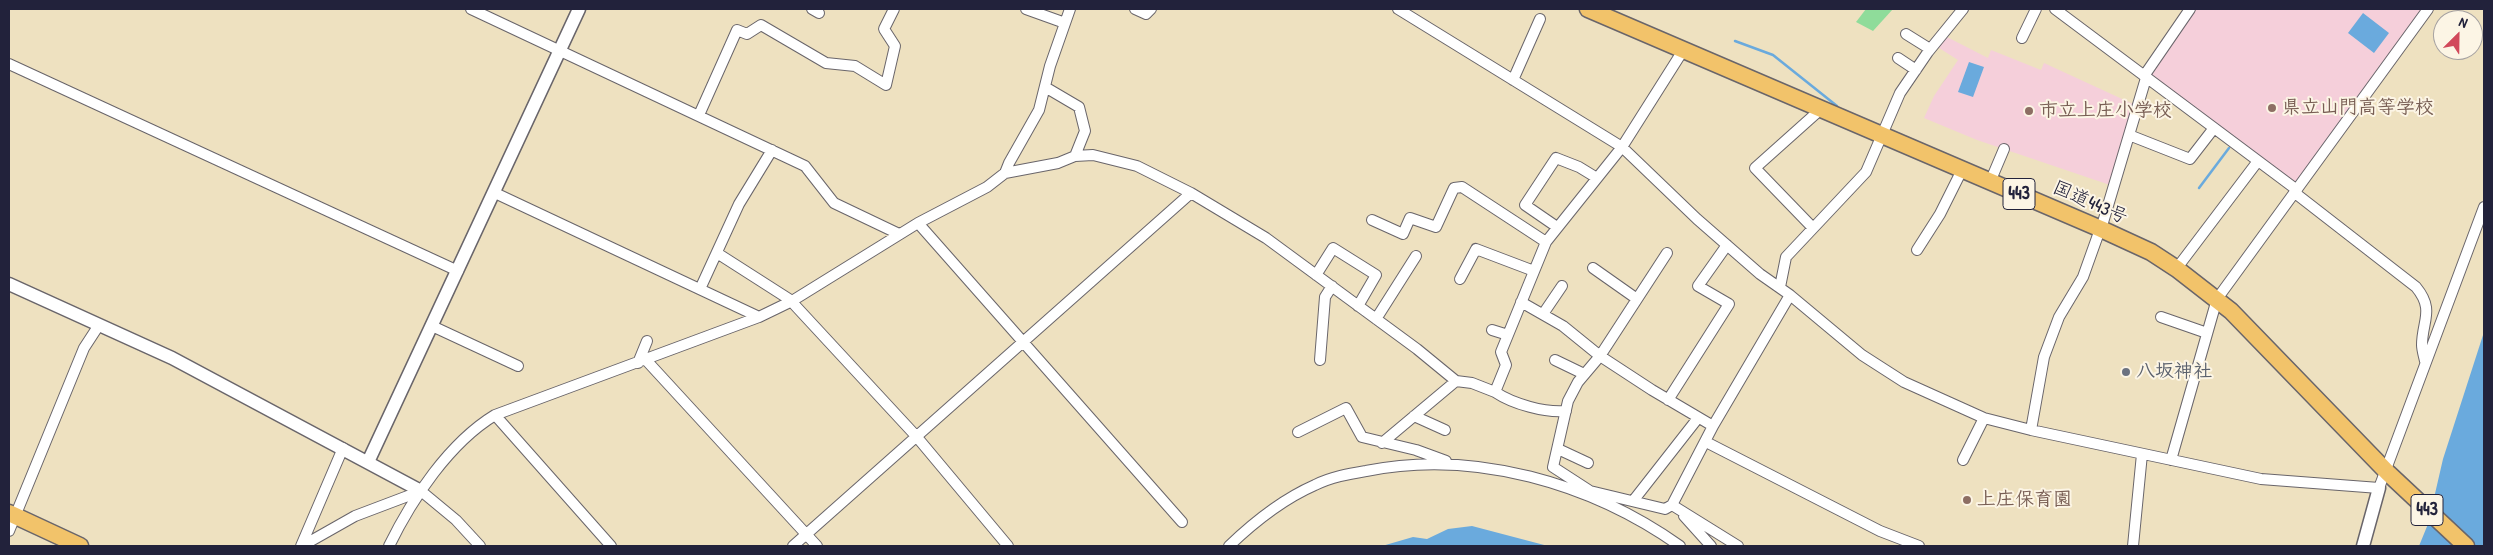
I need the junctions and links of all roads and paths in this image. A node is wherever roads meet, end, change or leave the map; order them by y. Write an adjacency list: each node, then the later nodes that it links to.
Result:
1 (471, 9): 21 (street)
2 (578, 9): 21 (street)
3 (894, 9): 29 (street)
4 (1026, 9): 16 (street)
5 (1070, 9): 16 (street)
6 (1135, 9): 7 (street)
7 (1151, 9)
8 (1398, 9): 26 (street)
9 (1588, 9): 19 (highway, 国道443号 / 443)
10 (1963, 9): 20 (street)
11 (2036, 9): 18 (street)
12 (2190, 9): 25 (street)
13 (2428, 9): 42 (street)
14 (2058, 10): 25 (street)
15 (1540, 19): 26 (street)
16 (1065, 23): 27 (street)
17 (1906, 34): 20 (street)
18 (2022, 38)
19 (1684, 49): 28 (highway, 国道443号 / 443); 33 (street)
20 (1930, 49): 24 (street)
21 (560, 50): 29 (street); 43 (street)
22 (1898, 58): 24 (street)
23 (9, 64): 60 (street)
24 (1916, 70): 32 (street)
25 (2145, 77): 30 (street); 31 (street)
26 (1513, 80): 33 (street)
27 (1045, 87): 36 (street); 39 (street)
28 (1821, 109): 32 (highway, 国道443号 / 443); 49 (street)
29 (699, 115): 35 (street)
30 (2214, 128): 31 (street); 37 (street)
31 (2129, 135): 50 (street)
32 (1883, 136): 38 (highway, 国道443号 / 443); 49 (street)
33 (1622, 148): 40 (street); 53 (street)
34 (2004, 149): 41 (street)
35 (772, 150): 51 (street); 56 (street)
36 (1075, 156): 39 (street); 44 (street)
37 (2258, 161): 42 (street); 58 (street)
38 (1962, 170): 41 (highway, 国道443号 / 443); 54 (street)
39 (1005, 173): 47 (street)
40 (1597, 178): 48 (street); 48 (street)
41 (1990, 182): 50 (highway, 国道443号 / 443)
42 (2296, 192): 71 (street); 90 (street)
43 (494, 193): 60 (street); 68 (street)
44 (1191, 194): 62 (street); 85 (street)
45 (2484, 207): 90 (street)
46 (1372, 220): 52 (street)
47 (918, 223): 51 (street); 85 (street)
48 (1557, 227): 52 (street)
49 (1813, 228): 67 (street)
50 (2100, 232): 71 (highway, 国道443号 / 443); 103 (street)
51 (899, 234): 72 (street)
52 (1546, 242): 61 (street)
53 (1727, 245): 67 (street); 95 (street)
54 (1917, 250)
55 (1668, 253): 70 (street)
56 (717, 254): 68 (street); 72 (street)
57 (1416, 256): 78 (street)
58 (2180, 264)
59 (1593, 268): 70 (street)
60 (458, 271): 80 (street)
61 (1534, 271): 63 (street); 73 (street)
62 (1316, 275): 65 (street); 74 (street)
63 (1460, 279)
64 (9, 284): 79 (street)
65 (1332, 286): 74 (street); 87 (street)
66 (1562, 286): 75 (street)
67 (1780, 287): 69 (street)
68 (700, 290): 77 (street)
69 (1790, 296): 100 (street); 101 (street)
70 (1637, 299): 86 (street)
71 (2217, 299): 82 (street); 116 (highway, 国道443号 / 443)
72 (792, 301): 77 (street); 105 (street)
73 (1521, 302): 75 (street); 83 (street)
74 (1358, 306): 78 (street)
75 (1543, 314): 86 (street)
76 (2162, 316): 82 (street)
77 (759, 317): 89 (street)
78 (1376, 319): 93 (street)
79 (99, 325): 108 (street); 122 (street)
80 (432, 326): 91 (street); 113 (street)
81 (1492, 330): 83 (street)
82 (2207, 333): 112 (street)
83 (1508, 335): 94 (street)
84 (647, 341): 89 (street)
85 (1025, 342): 105 (street); 123 (street)
86 (1600, 356): 92 (street); 95 (street)
87 (1320, 360)
88 (1555, 360): 92 (street)
89 (642, 361): 97 (street); 124 (street)
90 (2425, 362): 116 (street)
91 (518, 366)
92 (1584, 374): 96 (street)
93 (1456, 381): 94 (street); 98 (street)
94 (1495, 392): 96 (street)
95 (1668, 400): 99 (street)
96 (1566, 411): 109 (street)
97 (495, 415): 118 (street); 130 (street)
98 (1414, 416): 102 (street); 107 (street)
99 (1698, 418): 101 (street); 120 (street)
100 (1984, 418): 103 (street); 111 (street)
101 (1713, 426): 106 (street)
102 (1445, 430)
103 (2031, 430): 110 (street)
104 (1298, 432): 107 (street)
105 (916, 436): 124 (street); 133 (street)
106 (1706, 442): 121 (street); 138 (street)
107 (1382, 443): 115 (street)
108 (343, 448): 113 (street); 127 (street)
109 (1558, 449): 114 (street); 119 (street)
110 (2142, 454): 112 (street); 139 (street)
111 (1963, 460)
112 (2172, 460): 117 (street)
113 (368, 462): 118 (street)
114 (1588, 463)
115 (1452, 464): 119 (street); 134 (street)
116 (2386, 471): 117 (street); 141 (highway, 国道443号 / 443)
117 (2379, 488): 140 (street)
118 (421, 491): 127 (street); 128 (street); 129 (street)
119 (1589, 494): 120 (street); 135 (street)
120 (1633, 502): 121 (street)
121 (1675, 507): 136 (street); 137 (street)
122 (10, 522): 125 (highway); 126 (highway)
123 (1182, 522)
124 (806, 534): 131 (street); 132 (street)
125 (58, 546)
126 (80, 546)
127 (302, 546)
128 (389, 546)
129 (480, 546)
130 (611, 546)
131 (793, 546)
132 (816, 546)
133 (1008, 546)
134 (1229, 546)
135 (1680, 546)
136 (1711, 546)
137 (1738, 546)
138 (1919, 546)
139 (2133, 546)
140 (2363, 546)
141 (2466, 546)

